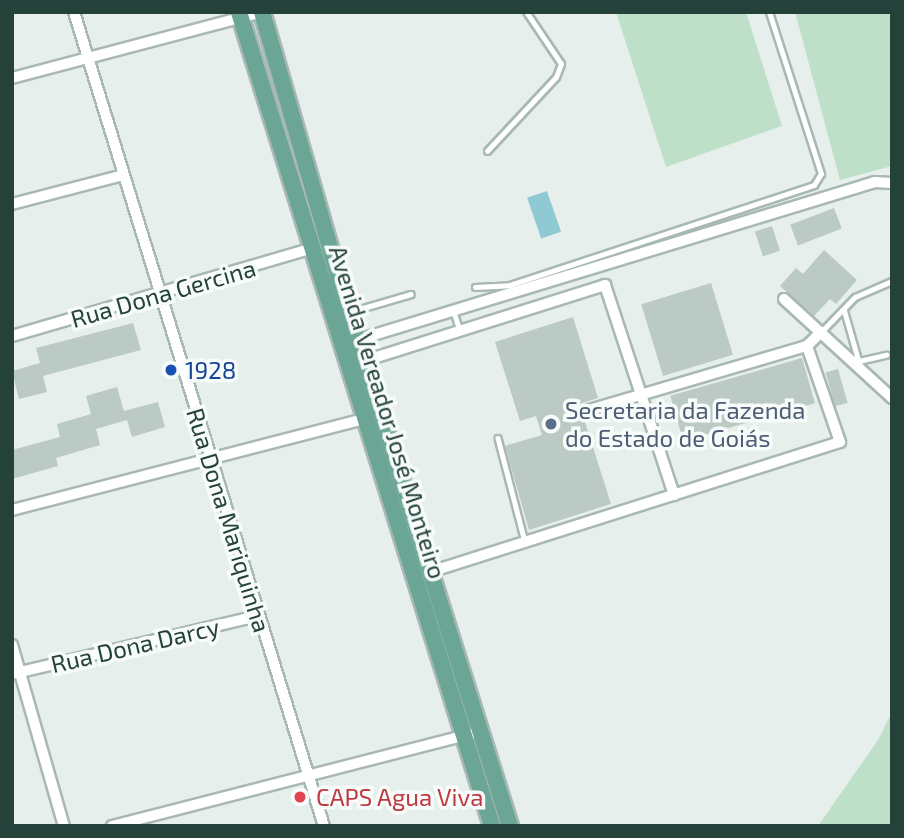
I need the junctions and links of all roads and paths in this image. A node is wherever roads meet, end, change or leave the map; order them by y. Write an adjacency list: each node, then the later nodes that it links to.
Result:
1 (74, 12): 6 (street, Rua Dona Mariquinha)
2 (262, 12): 5 (street); 20 (main road, Avenida Vereador José Monteiro)
3 (526, 12): 8 (lane)
4 (769, 12): 14 (lane)
5 (239, 15): 6 (street); 12 (main road, Avenida Vereador José Monteiro)
6 (88, 58): 7 (street); 9 (street, Rua Dona Mariquinha)
7 (12, 78)
8 (487, 151)
9 (123, 175): 11 (street); 16 (street, Rua Dona Mariquinha)
10 (892, 183): 19 (street)
11 (12, 204)
12 (313, 248): 16 (street, Rua Dona Gercina); 32 (main road, Avenida Vereador José Monteiro)
13 (892, 281): 18 (lane)
14 (475, 286)
15 (411, 293): 20 (lane)
16 (160, 295): 23 (street, Rua Dona Gercina); 34 (street, Rua Dona Mariquinha)
17 (785, 299): 22 (street)
18 (844, 309): 22 (lane); 28 (lane)
19 (454, 310): 21 (lane); 24 (street)
20 (349, 313): 24 (main road, Avenida Vereador José Monteiro)
21 (461, 331): 27 (street); 29 (street)
22 (821, 332): 25 (street); 28 (street)
23 (12, 336)
24 (357, 340): 27 (main road, Avenida Vereador José Monteiro)
25 (807, 346): 29 (street); 35 (street)
26 (886, 355): 28 (lane)
27 (364, 361): 32 (main road, Avenida Vereador José Monteiro)
28 (860, 365): 30 (street)
29 (641, 395): 31 (street); 35 (street)
30 (892, 398)
31 (579, 412)
32 (374, 416): 34 (street); 38 (main road, Avenida Vereador José Monteiro); 42 (main road, Avenida Vereador José Monteiro)
33 (498, 438): 37 (lane)
34 (211, 462): 36 (street); 39 (street, Rua Dona Mariquinha)
35 (674, 495): 37 (street)
36 (12, 510)
37 (525, 543): 38 (street)
38 (430, 572): 42 (main road, Avenida Vereador José Monteiro)
39 (258, 615): 41 (street, Rua Dona Darcy); 43 (street, Rua Dona Mariquinha)
40 (12, 645): 41 (street)
41 (16, 673): 44 (street)
42 (472, 734): 43 (street); 47 (main road, Avenida Vereador José Monteiro); 48 (main road, Avenida Vereador José Monteiro)
43 (309, 777): 45 (street); 46 (street, Rua Dona Mariquinha)
44 (64, 826)
45 (112, 826)
46 (324, 826)
47 (492, 826)
48 (510, 826)

